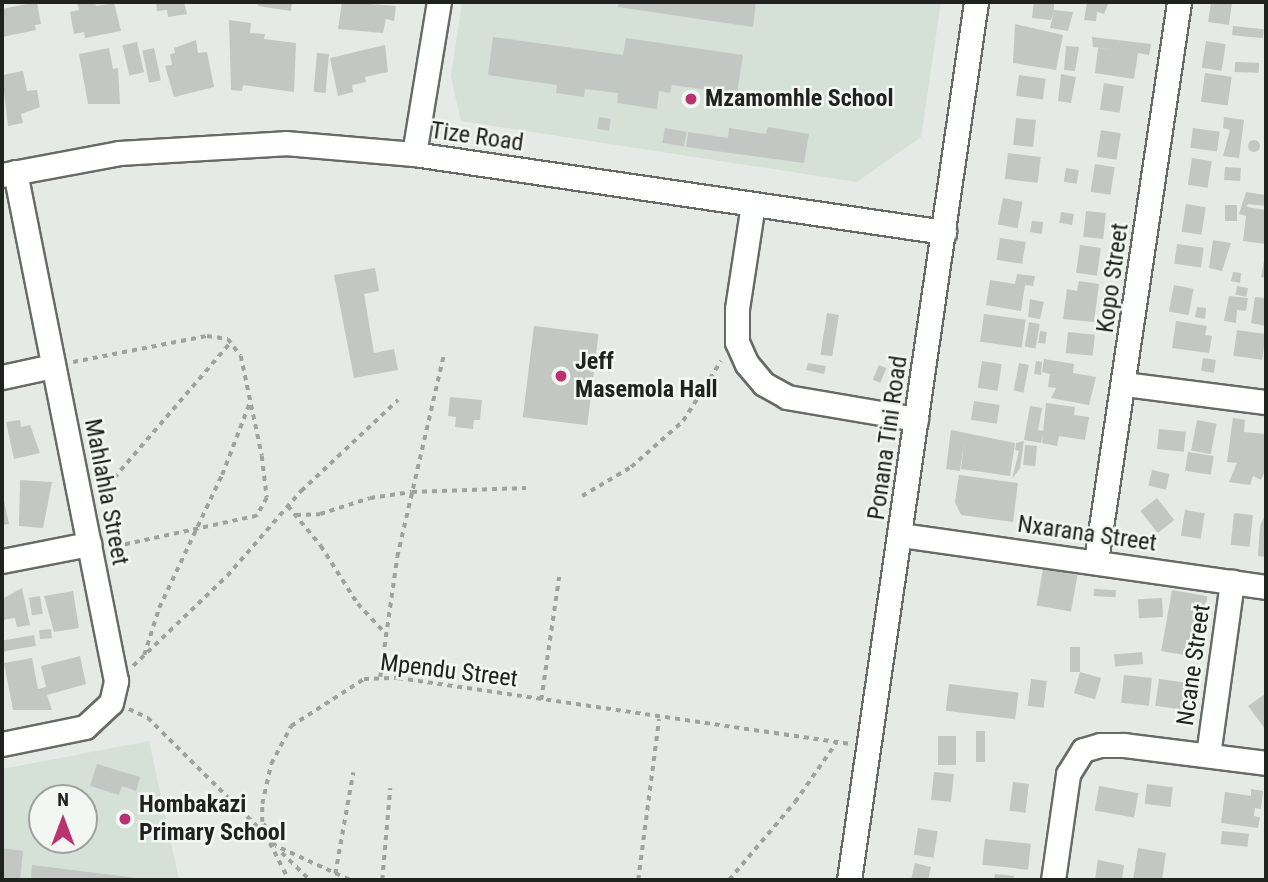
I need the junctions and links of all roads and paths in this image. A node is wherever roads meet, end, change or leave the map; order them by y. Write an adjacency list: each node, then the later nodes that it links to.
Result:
1 (439, 2): 4 (street)
2 (976, 2): 7 (street, Ponana Tini Road)
3 (1179, 2): 13 (street, Kopo Street)
4 (414, 154): 5 (street, Tize Road); 6 (street, Tize Road)
5 (8, 174): 11 (street, Mahlahla Street)
6 (753, 204): 7 (street, Tize Road); 8 (street)
7 (944, 232): 17 (street, Ponana Tini Road)
8 (737, 328): 17 (street); 20 (path)
9 (232, 342): 11 (path); 14 (path); 22 (path)
10 (444, 353): 19 (path)
11 (53, 366): 12 (street); 22 (street, Mahlahla Street)
12 (2, 377)
13 (1125, 384): 16 (street); 28 (street, Kopo Street)
14 (251, 400): 24 (path); 24 (path)
15 (398, 400): 21 (path)
16 (1266, 402)
17 (915, 419): 25 (street, Ponana Tini Road)
18 (526, 488): 19 (path)
19 (412, 492): 23 (path); 32 (path)
20 (582, 496)
21 (288, 506): 23 (path); 33 (path)
22 (83, 512): 26 (street, Mahlahla Street)
23 (296, 515): 32 (path)
24 (196, 531): 26 (path); 33 (path)
25 (901, 536): 28 (street, Nxarana Street); 40 (street, Ponana Tini Road)
26 (90, 547): 27 (street); 35 (street, Mahlahla Street)
27 (2, 561)
28 (1096, 561): 30 (street, Nxarana Street)
29 (559, 577): 36 (path)
30 (1232, 582): 31 (street, Nxarana Street); 41 (street, Ncane Street)
31 (1266, 587)
32 (386, 634): 34 (path)
33 (143, 657): 35 (path)
34 (380, 677): 36 (path, Mpendu Street); 45 (path, Mpendu Street)
35 (113, 692): 39 (street); 45 (path)
36 (541, 701): 37 (path, Mpendu Street)
37 (659, 718): 38 (path, Mpendu Street); 52 (path)
38 (836, 743): 40 (path, Mpendu Street); 53 (path)
39 (2, 744)
40 (868, 747): 54 (street, Ponana Tini Road)
41 (1208, 755): 42 (street); 55 (street)
42 (1266, 764)
43 (354, 773): 47 (path)
44 (390, 788): 51 (path)
45 (267, 836): 46 (path); 48 (path)
46 (275, 846): 47 (path); 49 (path)
47 (335, 875): 50 (path)
48 (289, 880)
49 (310, 880)
50 (349, 880)
51 (382, 880)
52 (638, 880)
53 (729, 880)
54 (849, 880)
55 (1053, 880)

